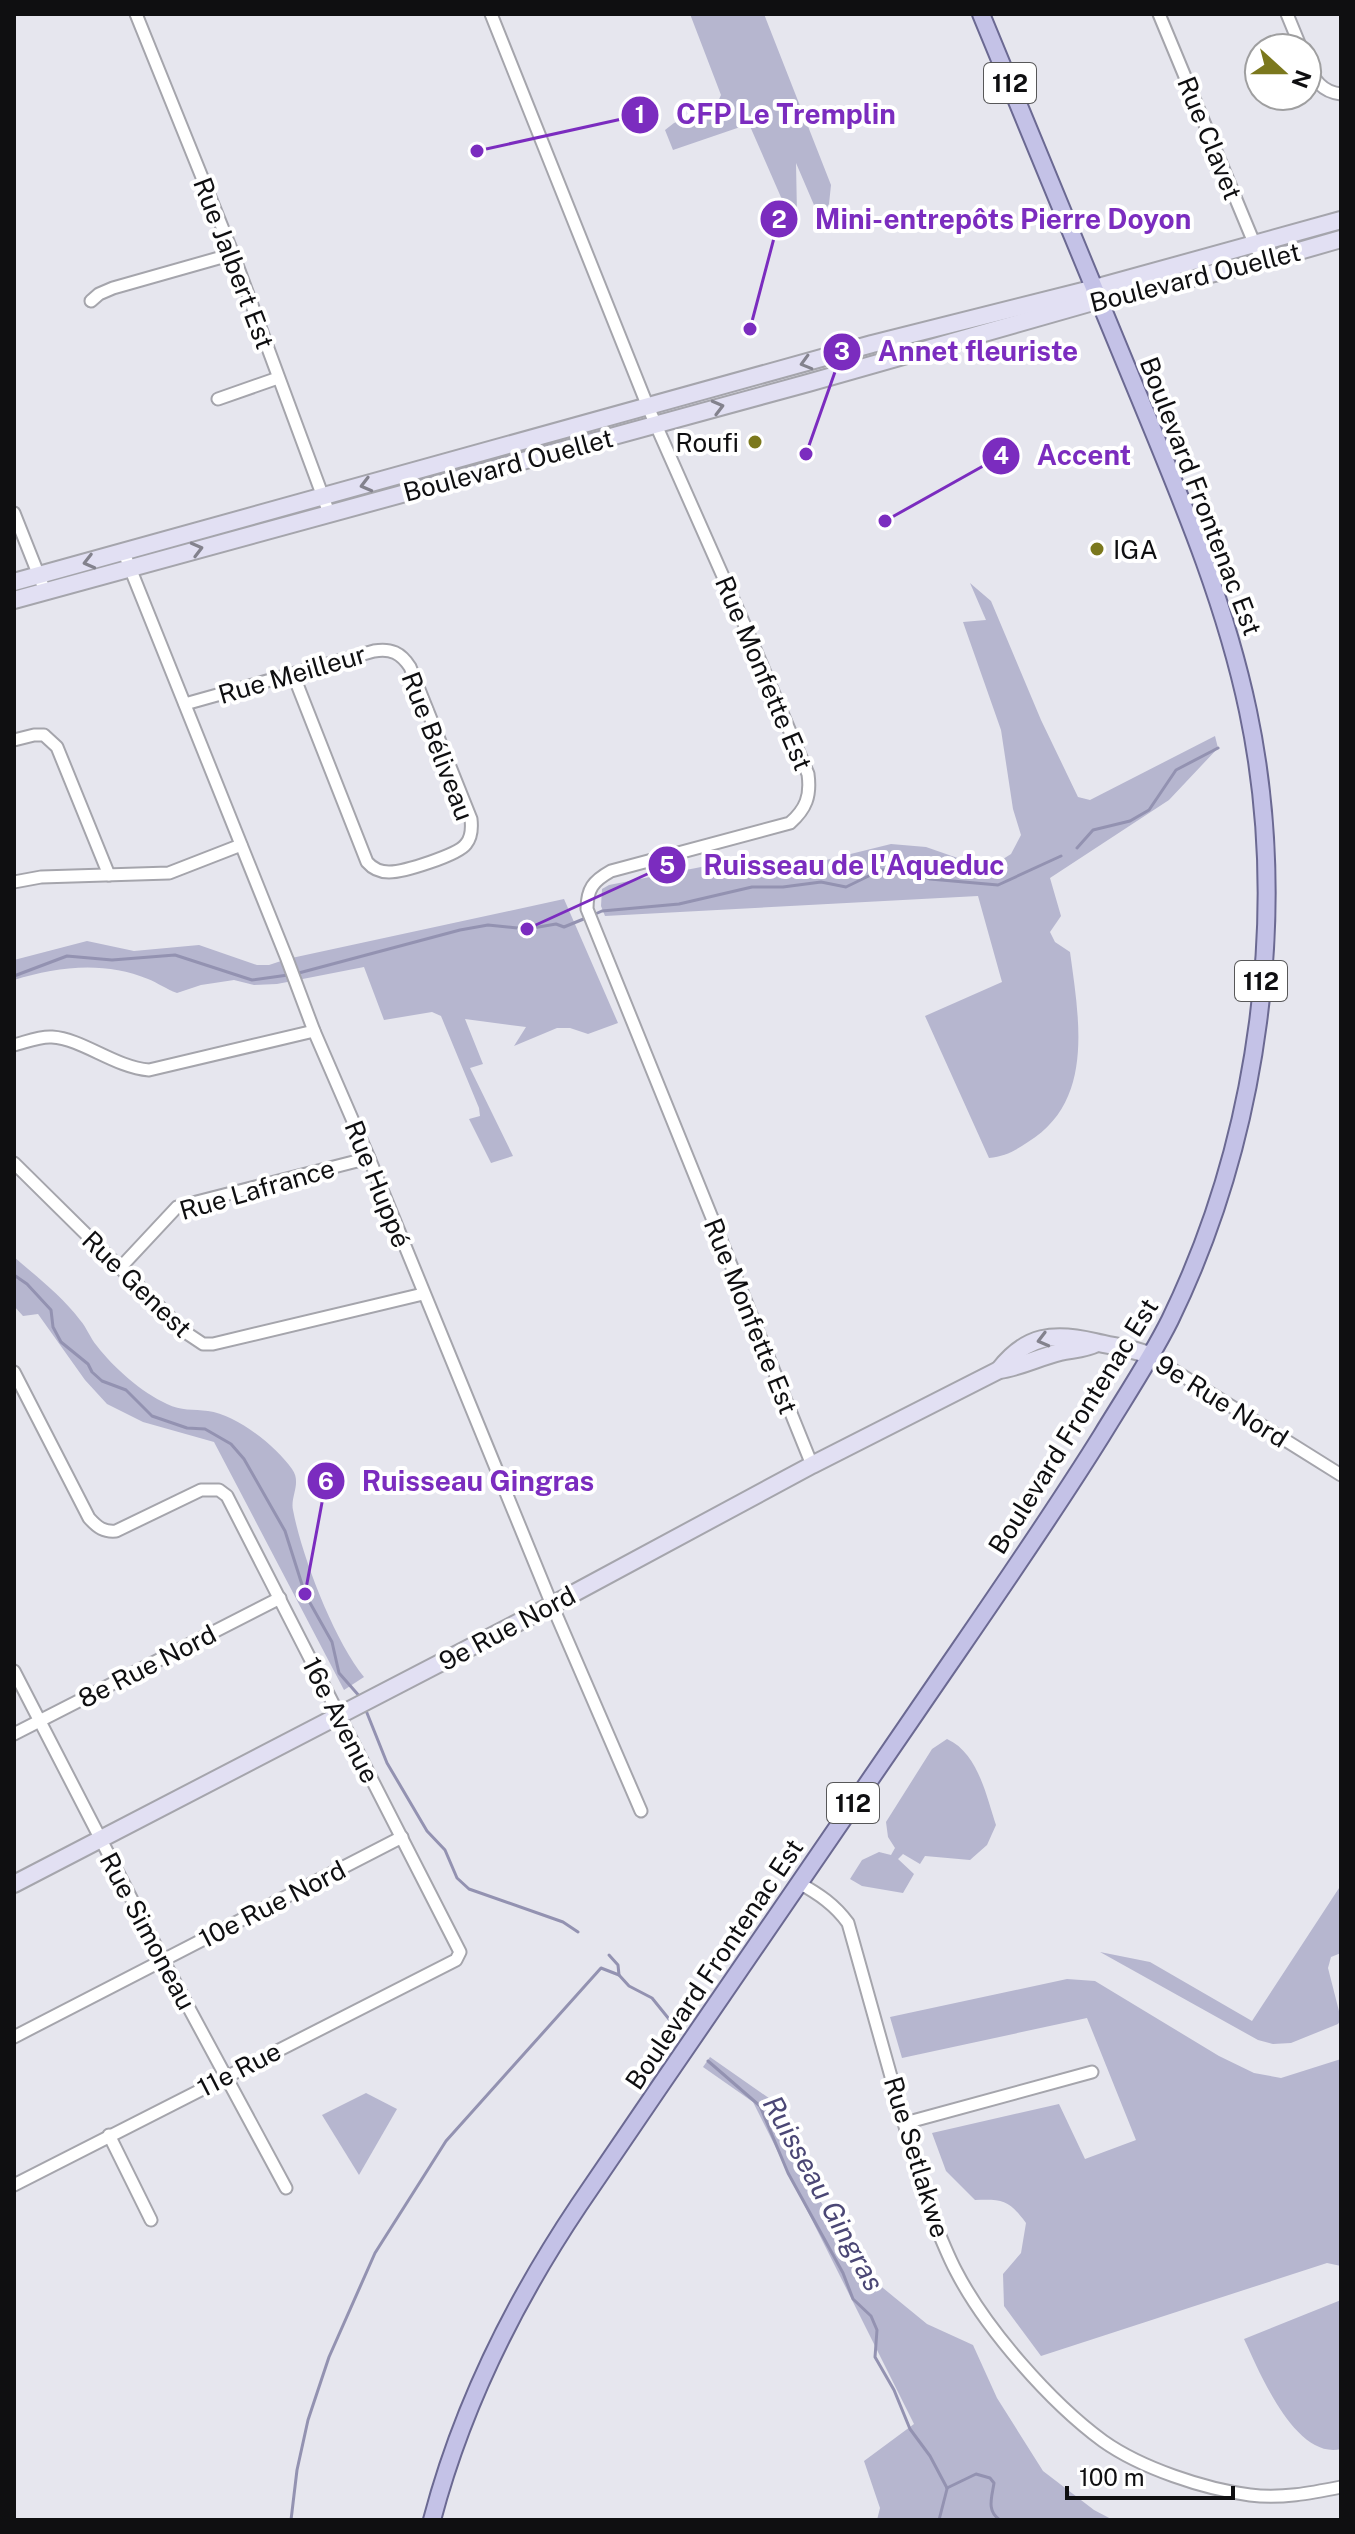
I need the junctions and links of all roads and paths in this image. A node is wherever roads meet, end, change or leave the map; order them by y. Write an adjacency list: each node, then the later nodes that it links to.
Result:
1 (136, 14): 8 (street, Rue Jalbert Est)
2 (491, 14): 15 (street, Rue Monfette Est)
3 (981, 14): 10 (main road, Boulevard Frontenac Est / 112)
4 (1159, 14): 7 (street, Rue Clavet)
5 (1341, 220): 7 (street, Boulevard Ouellet)
6 (1341, 239): 9 (street, Boulevard Ouellet)
7 (1255, 245): 9 (street, Rue Clavet); 10 (street, Boulevard Ouellet)
8 (233, 254): 11 (street); 13 (street, Rue Jalbert Est)
9 (1261, 262): 10 (street, Boulevard Ouellet)
10 (1098, 294): 12 (street, Boulevard Ouellet); 38 (main road, Boulevard Frontenac Est / 112)
11 (91, 301)
12 (999, 320): 15 (street, Boulevard Ouellet, one-way to 15); 16 (street, Boulevard Ouellet, one-way to 12)
13 (278, 378): 14 (street); 17 (street, Rue Jalbert Est)
14 (218, 399)
15 (648, 407): 16 (street, Rue Monfette Est); 17 (street, Boulevard Ouellet, one-way to 17)
16 (656, 424): 19 (street, Boulevard Ouellet); 40 (street, Rue Monfette Est)
17 (323, 497): 19 (street, Rue Jalbert Est); 20 (street, Boulevard Ouellet)
18 (14, 513): 21 (street)
19 (329, 513): 20 (street, Boulevard Ouellet, one-way to 19)
20 (127, 560): 21 (street, Boulevard Ouellet, one-way to 21); 23 (street, Boulevard Ouellet); 27 (street, Rue Huppé)
21 (38, 575): 22 (street, Boulevard Ouellet); 23 (street)
22 (14, 582)
23 (45, 591): 24 (street, Boulevard Ouellet)
24 (14, 600)
25 (398, 654): 26 (street, Rue Meilleur); 26 (street, Rue Béliveau)
26 (293, 674): 27 (street, Rue Meilleur)
27 (185, 704): 29 (street, Rue Huppé)
28 (14, 740): 30 (street)
29 (241, 845): 30 (street); 32 (street, Rue Huppé)
30 (109, 875): 31 (street)
31 (14, 882)
32 (314, 1031): 33 (street); 34 (street, Rue Huppé)
33 (14, 1045)
34 (369, 1158): 36 (street, Rue Lafrance); 37 (street, Rue Huppé)
35 (14, 1163): 36 (street, Rue Genest)
36 (120, 1268): 37 (street, Rue Genest)
37 (423, 1294): 43 (street, Rue Huppé)
38 (1151, 1356): 40 (street, 9e Rue Nord); 41 (street, 9e Rue Nord); 51 (main road, Boulevard Frontenac Est / 112)
39 (14, 1372): 42 (street, 16e Avenue)
40 (812, 1465): 43 (street, 9e Rue Nord)
41 (1341, 1475)
42 (280, 1598): 45 (street, 16e Avenue); 46 (street, 8e Rue Nord)
43 (552, 1605): 45 (street, 9e Rue Nord); 48 (street, Rue Huppé)
44 (14, 1671): 46 (street, Rue Simoneau)
45 (339, 1716): 49 (street, 16e Avenue); 50 (street, 9e Rue Nord)
46 (40, 1720): 47 (street, 8e Rue Nord); 50 (street, Rue Simoneau)
47 (14, 1734)
48 (641, 1811)
49 (402, 1837): 53 (street, 16e Avenue); 54 (street, 10e Rue Nord)
50 (100, 1839): 52 (street, 9e Rue Nord); 54 (street, Rue Simoneau)
51 (799, 1883): 58 (street, Rue Setlakwe); 64 (main road, Boulevard Frontenac Est / 112)
52 (14, 1884)
53 (460, 1952): 57 (street, 11e Rue)
54 (163, 1960): 55 (street, 10e Rue Nord); 57 (street, Rue Simoneau)
55 (14, 2037)
56 (1092, 2072): 58 (street)
57 (226, 2076): 59 (street, 11e Rue); 61 (street, Rue Simoneau)
58 (905, 2123): 63 (street, Rue Setlakwe)
59 (109, 2135): 60 (street, 11e Rue); 62 (street)
60 (14, 2185)
61 (286, 2188)
62 (151, 2220)
63 (1341, 2487)
64 (432, 2520)

